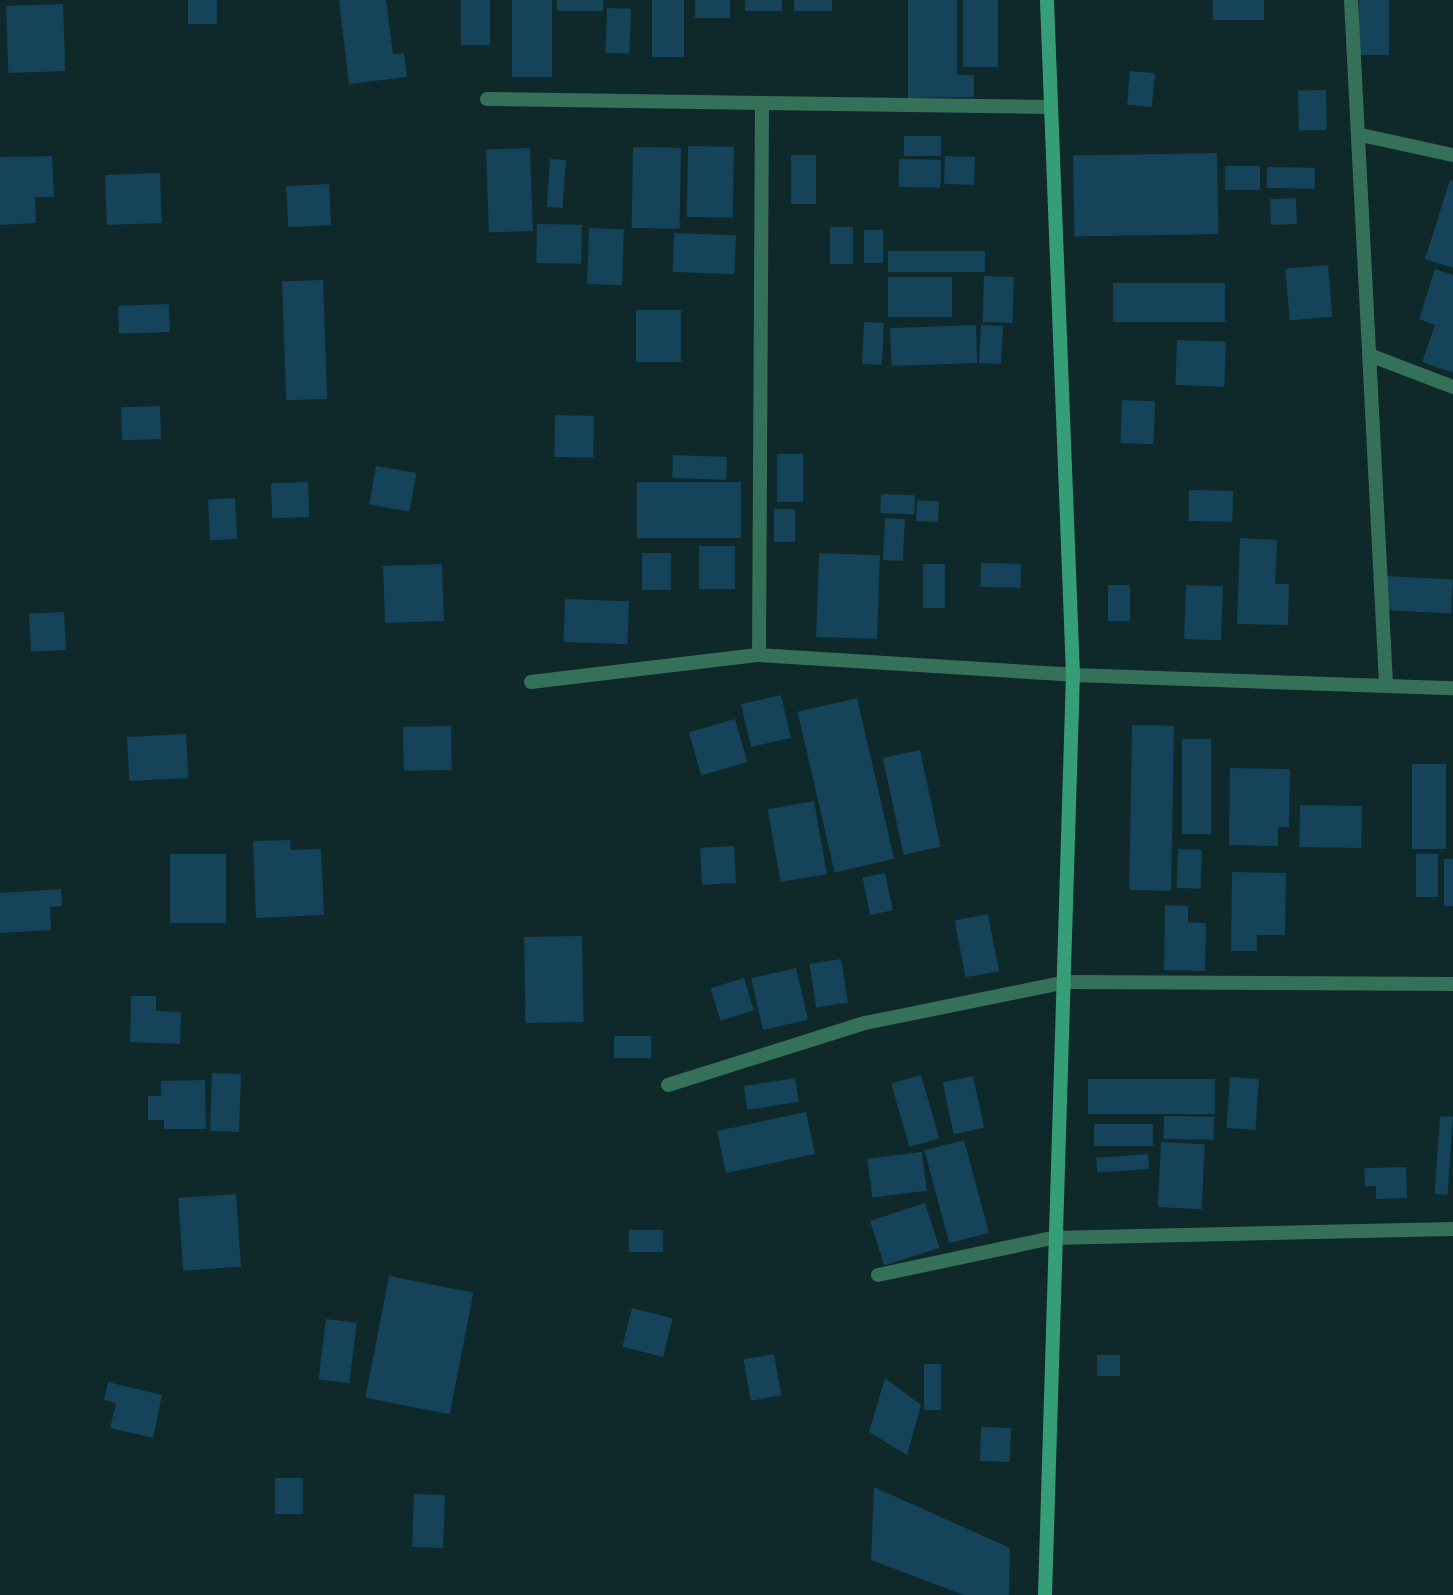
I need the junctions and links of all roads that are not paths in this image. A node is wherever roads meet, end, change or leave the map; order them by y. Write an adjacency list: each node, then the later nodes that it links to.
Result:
1 (1047, 0): 5 (street)
2 (1351, 0): 6 (street)
3 (487, 99): 4 (street)
4 (762, 104): 5 (street); 10 (street)
5 (1051, 107): 11 (street)
6 (1361, 135): 7 (street); 8 (street)
7 (1453, 155)
8 (1371, 356): 9 (street); 13 (street)
9 (1453, 387)
10 (759, 656): 11 (street); 12 (street)
11 (1073, 675): 13 (street); 15 (street)
12 (531, 682)
13 (1386, 683): 14 (street)
14 (1453, 688)
15 (1066, 982): 16 (street); 17 (street); 19 (street)
16 (1453, 984)
17 (668, 1085)
18 (1453, 1228): 19 (street)
19 (1052, 1238): 20 (street); 21 (street)
20 (878, 1275)
21 (1045, 1595)

